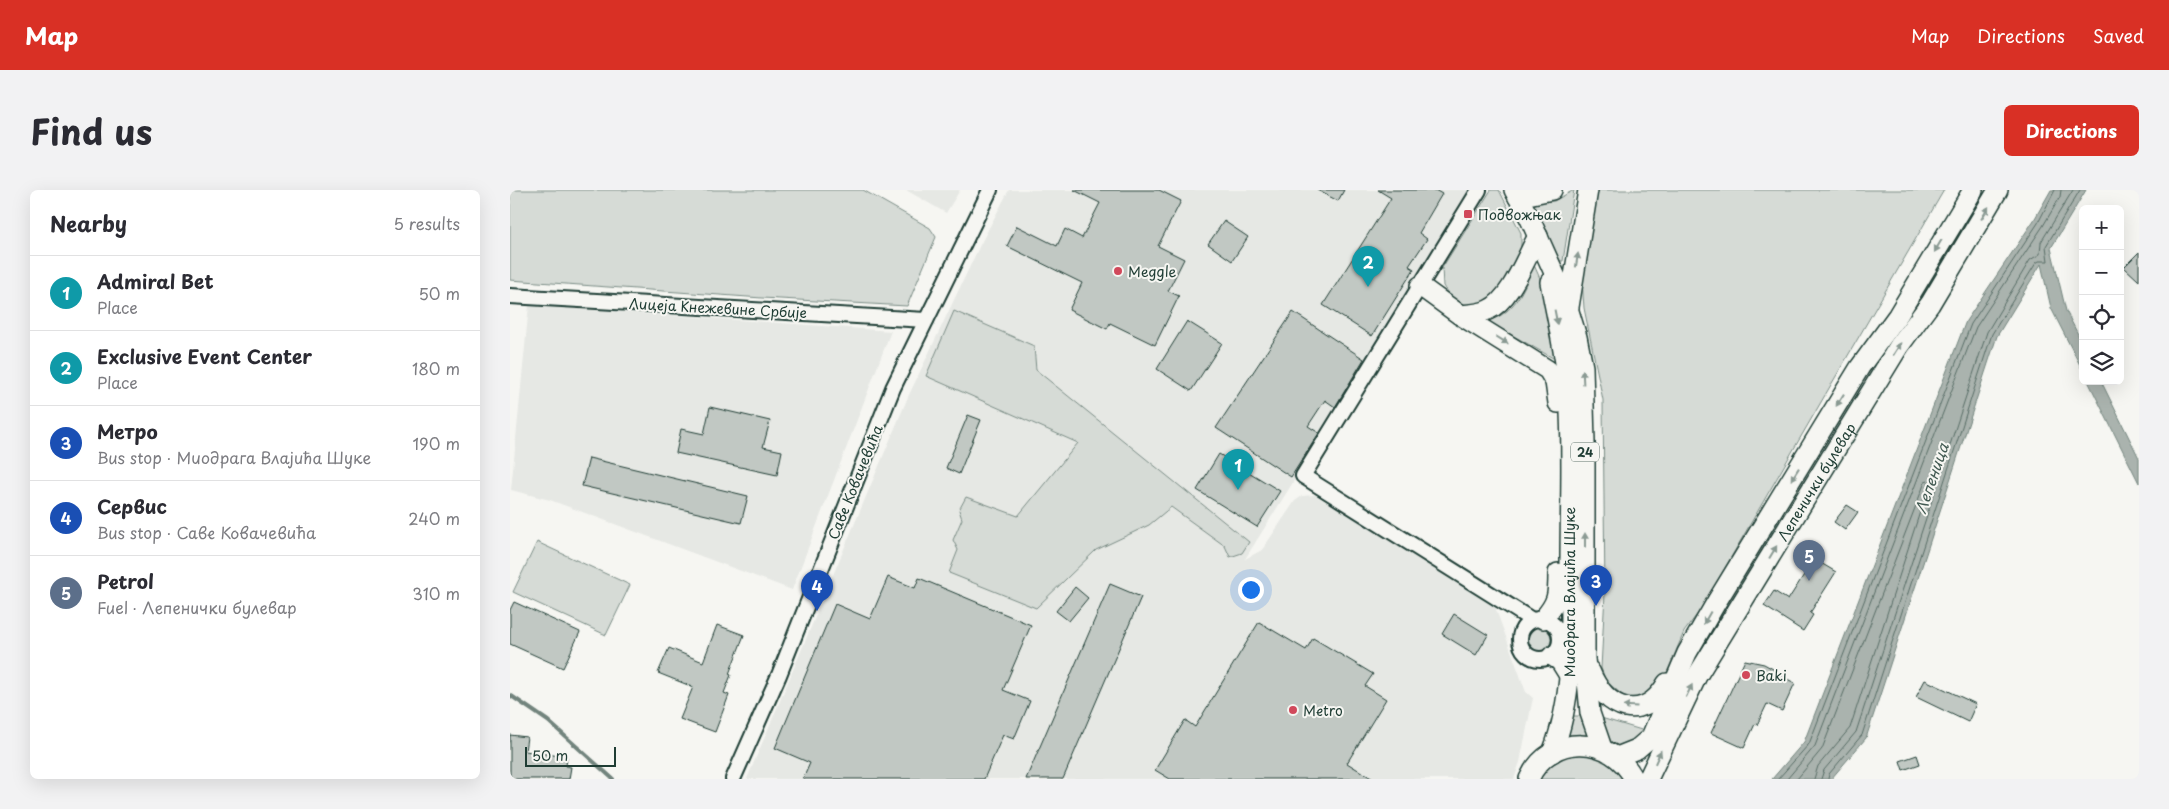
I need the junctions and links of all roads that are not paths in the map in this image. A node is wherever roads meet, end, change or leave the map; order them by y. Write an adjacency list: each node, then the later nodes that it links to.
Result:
1 (990, 190): 13 (street, Саве Ковачевића)
2 (1479, 190): 9 (street)
3 (1552, 190): 7 (main road)
4 (1588, 190): 11 (main road, one-way to 4)
5 (1973, 190): 17 (main road, Лепенички булевар / 24, one-way to 17)
6 (1998, 190): 26 (main road, Лепенички булевар, one-way to 6)
7 (1516, 193): 8 (main road, Миодрага Влајића Шуке / 24)
8 (1541, 244): 11 (main road, Миодрага Влајића Шуке / 24); 12 (main road); 14 (main road, Миодрага Влајића Шуке / 24, one-way to 14)
9 (1420, 286): 12 (main road); 16 (street)
10 (510, 296): 13 (street, Лицеја Кнежевине Србије)
11 (1569, 308): 19 (main road, Миодрага Влајића Шуке / 24, one-way to 11)
12 (1460, 315): 14 (main road, one-way to 14)
13 (926, 320): 23 (street, Саве Ковачевића)
14 (1570, 464): 15 (main road, Миодрага Влајића Шуке / 24)
15 (1570, 485): 16 (main road); 20 (main road, Миодрага Влајића Шуке / 24)
16 (1538, 619): 18 (street); 18 (street)
17 (1688, 653): 19 (main road, one-way to 19); 21 (main road, Лепенички булевар / 24)
18 (1552, 656): 20 (main road)
19 (1585, 658): 21 (main road, Миодрага Влајића Шуке / 24)
20 (1570, 677): 22 (main road, Миодрага Влајића Шуке / 24)
21 (1609, 752): 22 (main road, 24); 25 (main road, 24)
22 (1552, 753): 24 (main road, 24)
23 (733, 779)
24 (1529, 779)
25 (1634, 779)
26 (1648, 779)

